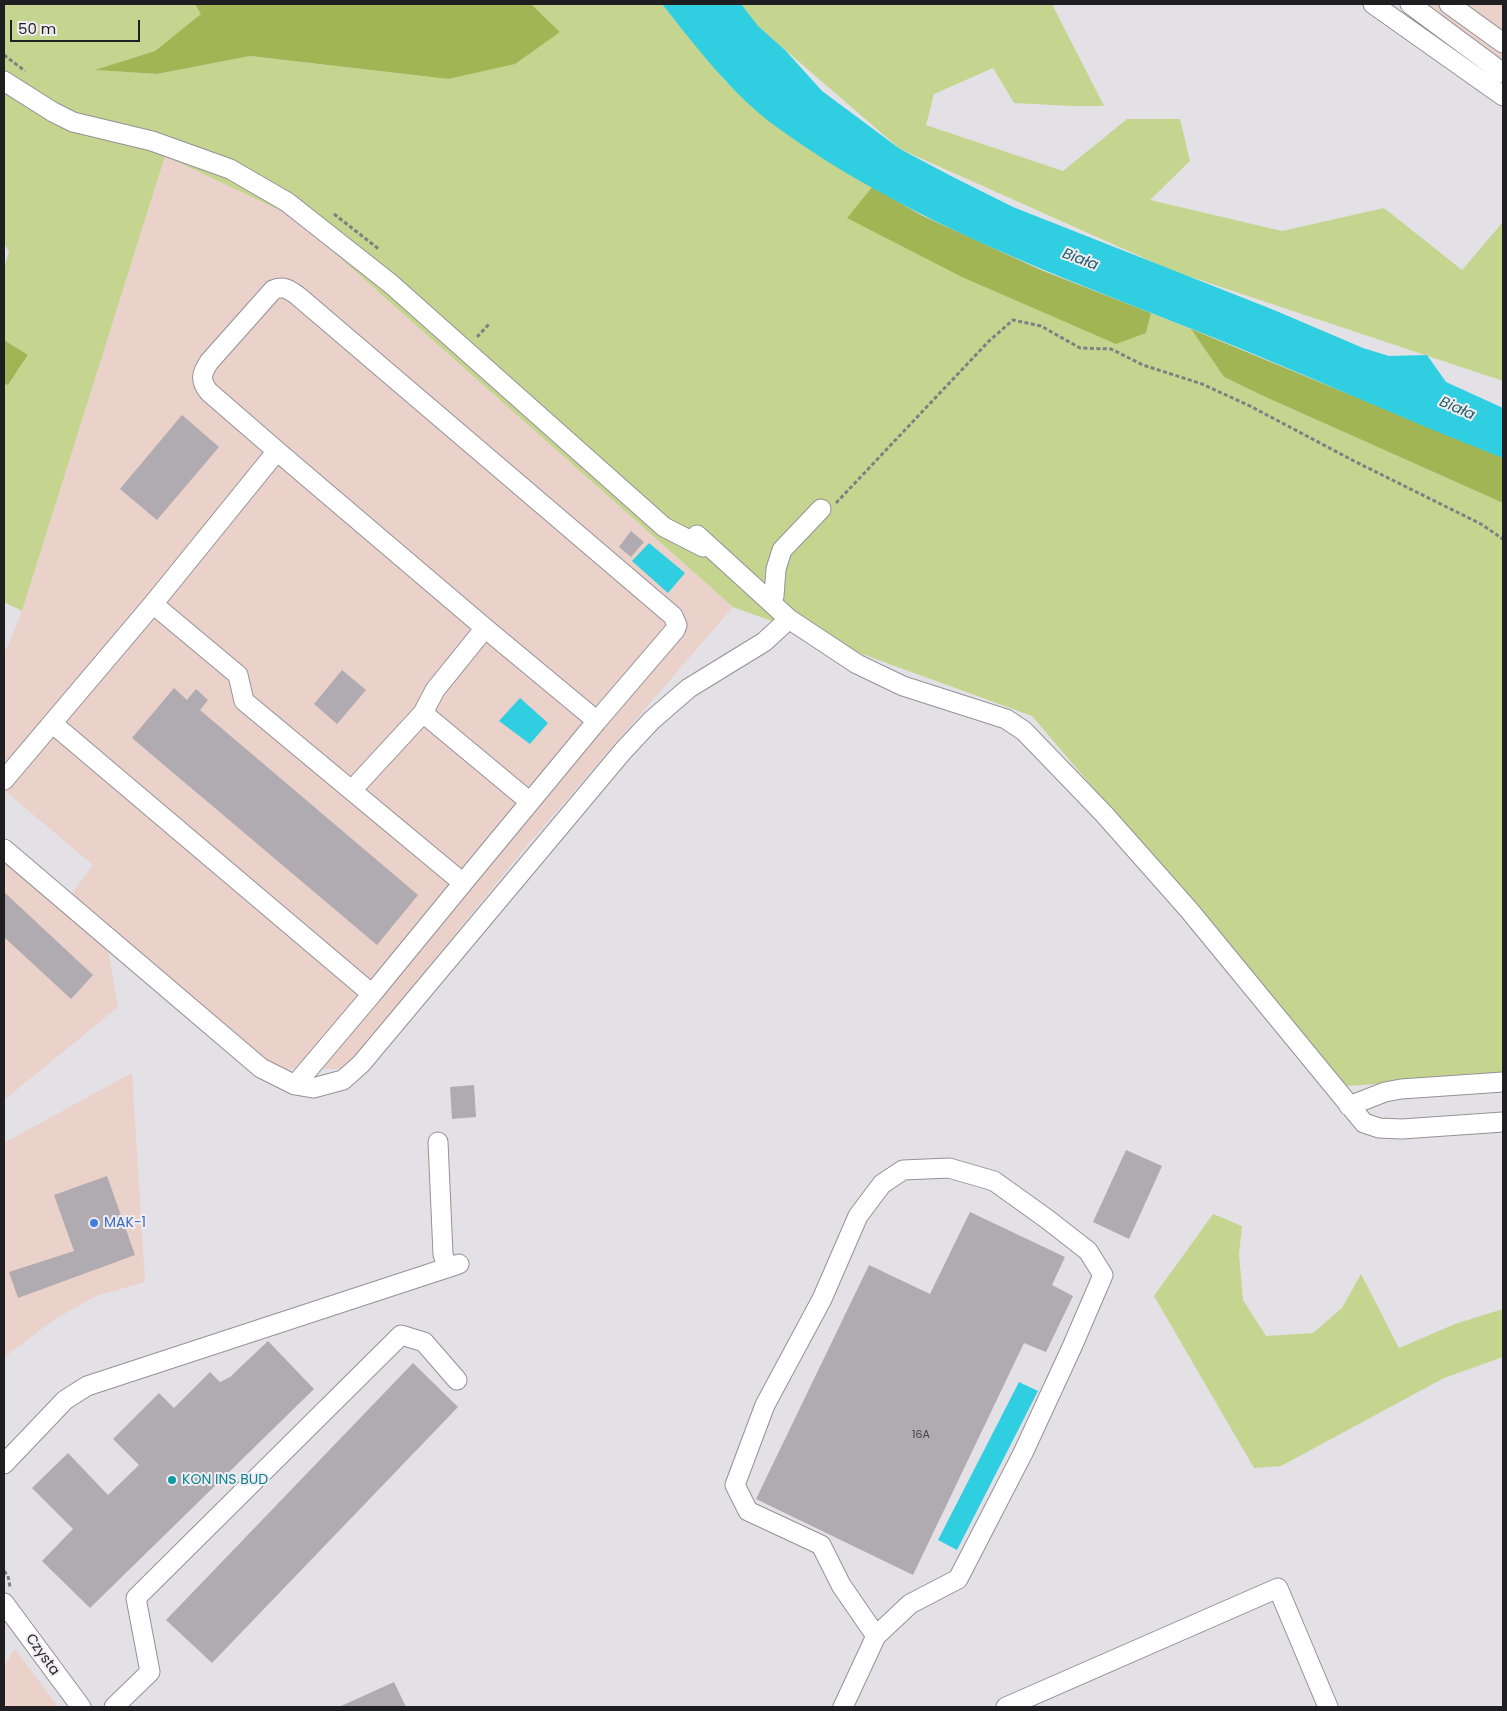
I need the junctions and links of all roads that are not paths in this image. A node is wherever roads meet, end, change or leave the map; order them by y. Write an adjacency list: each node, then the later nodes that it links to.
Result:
1 (1372, 4): 7 (street)
2 (1410, 4): 5 (street)
3 (1449, 4): 4 (street)
4 (1503, 43)
5 (1503, 73)
6 (4, 81): 10 (street)
7 (1503, 96)
8 (277, 451): 11 (street); 13 (street); 15 (street)
9 (821, 509): 10 (street)
10 (772, 603): 12 (street)
11 (153, 604): 16 (street); 18 (street)
12 (789, 618): 24 (street); 25 (street)
13 (485, 628): 14 (street); 15 (street)
14 (423, 713): 18 (street); 19 (street)
15 (597, 721): 19 (street)
16 (52, 723): 17 (street); 22 (street)
17 (4, 780)
18 (352, 790): 21 (street)
19 (530, 802): 21 (street)
20 (4, 849): 24 (street)
21 (463, 883): 22 (street)
22 (372, 994): 24 (street)
23 (1503, 1082): 25 (street)
24 (295, 1085)
25 (1349, 1106): 26 (street)
26 (1503, 1122)
27 (438, 1142): 29 (street)
28 (457, 1380): 33 (street)
29 (4, 1464)
30 (6, 1598): 32 (street, Czysta)
31 (876, 1636): 31 (street); 34 (street)
32 (81, 1707)
33 (114, 1707)
34 (843, 1707)
35 (1006, 1707): 36 (street)
36 (1328, 1707)

